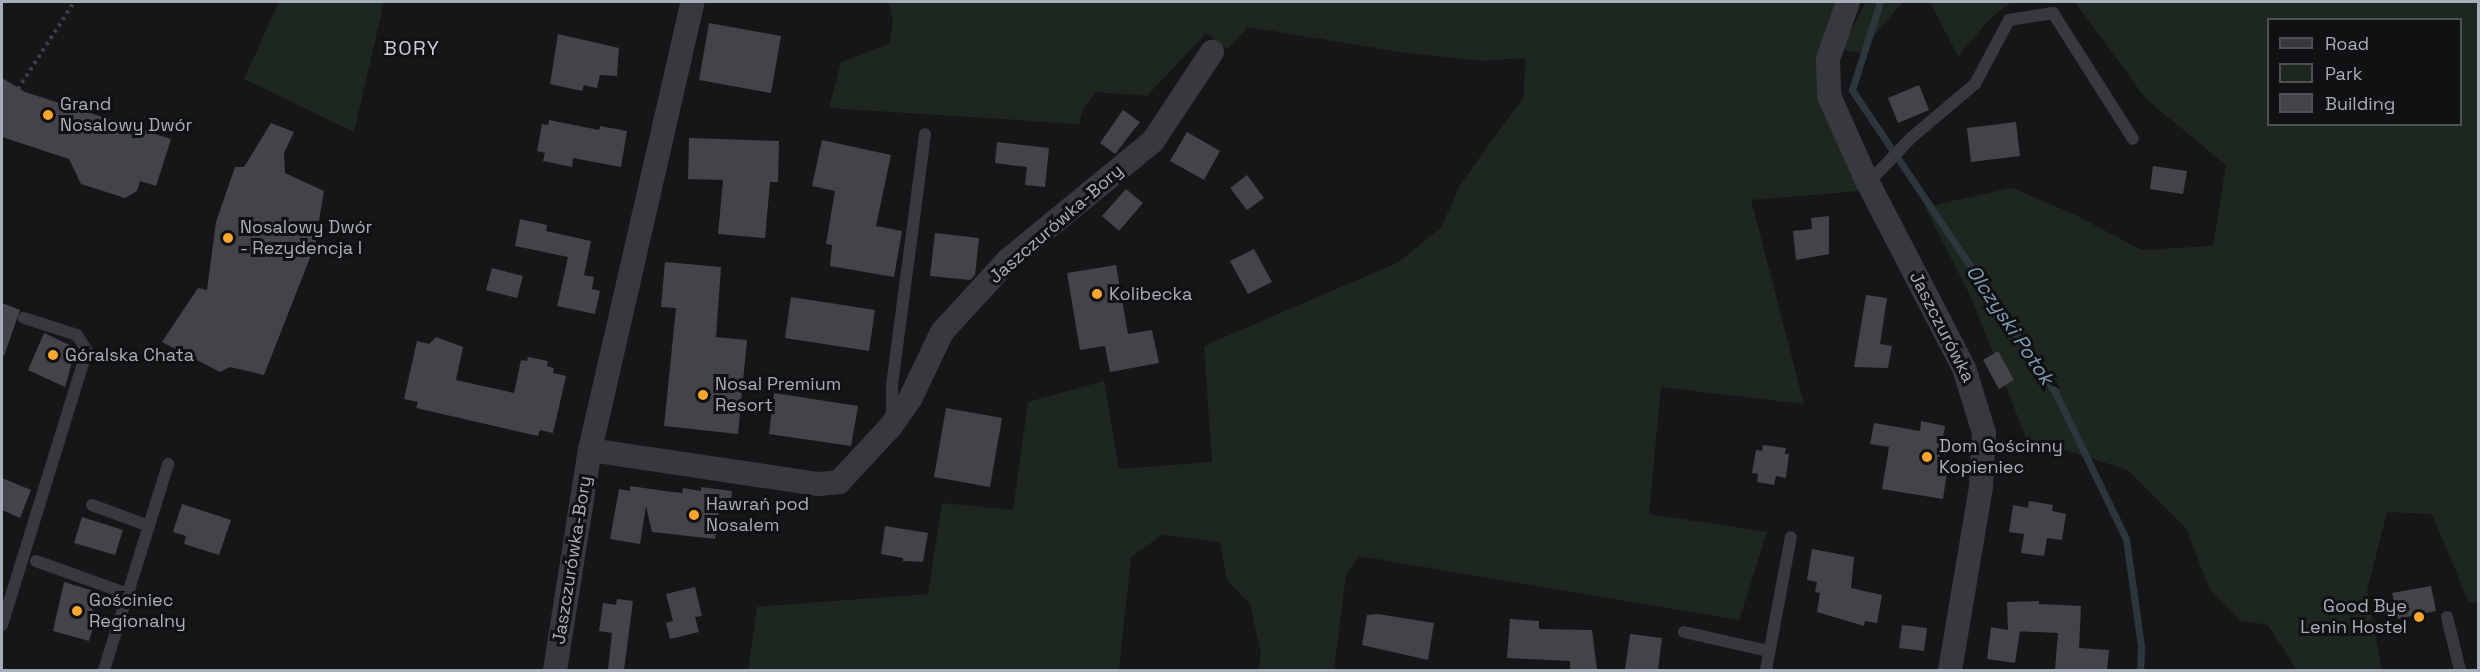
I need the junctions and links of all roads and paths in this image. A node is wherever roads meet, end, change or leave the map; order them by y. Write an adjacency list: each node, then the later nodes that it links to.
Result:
1 (74, 2): 5 (path)
2 (693, 2): 11 (street, Jaszczurówka-Bory)
3 (1848, 2): 8 (street, Jaszczurówka)
4 (1212, 52): 10 (street, Jaszczurówka-Bory)
5 (18, 89)
6 (925, 134): 10 (lane)
7 (2133, 139): 8 (lane)
8 (1868, 183): 25 (street, Jaszczurówka)
9 (24, 318): 19 (lane)
10 (891, 426): 11 (street, Jaszczurówka-Bory)
11 (590, 450): 23 (street, Jaszczurówka-Bory)
12 (168, 464): 14 (lane)
13 (92, 505): 14 (lane)
14 (149, 526): 17 (lane)
15 (1791, 537): 21 (lane)
16 (36, 561): 17 (lane)
17 (128, 594): 22 (lane)
18 (2447, 617): 26 (lane)
19 (2, 625)
20 (1684, 632): 21 (lane)
21 (1768, 651): 24 (lane)
22 (104, 670)
23 (555, 670)
24 (1766, 670)
25 (1950, 670)
26 (2460, 670)

